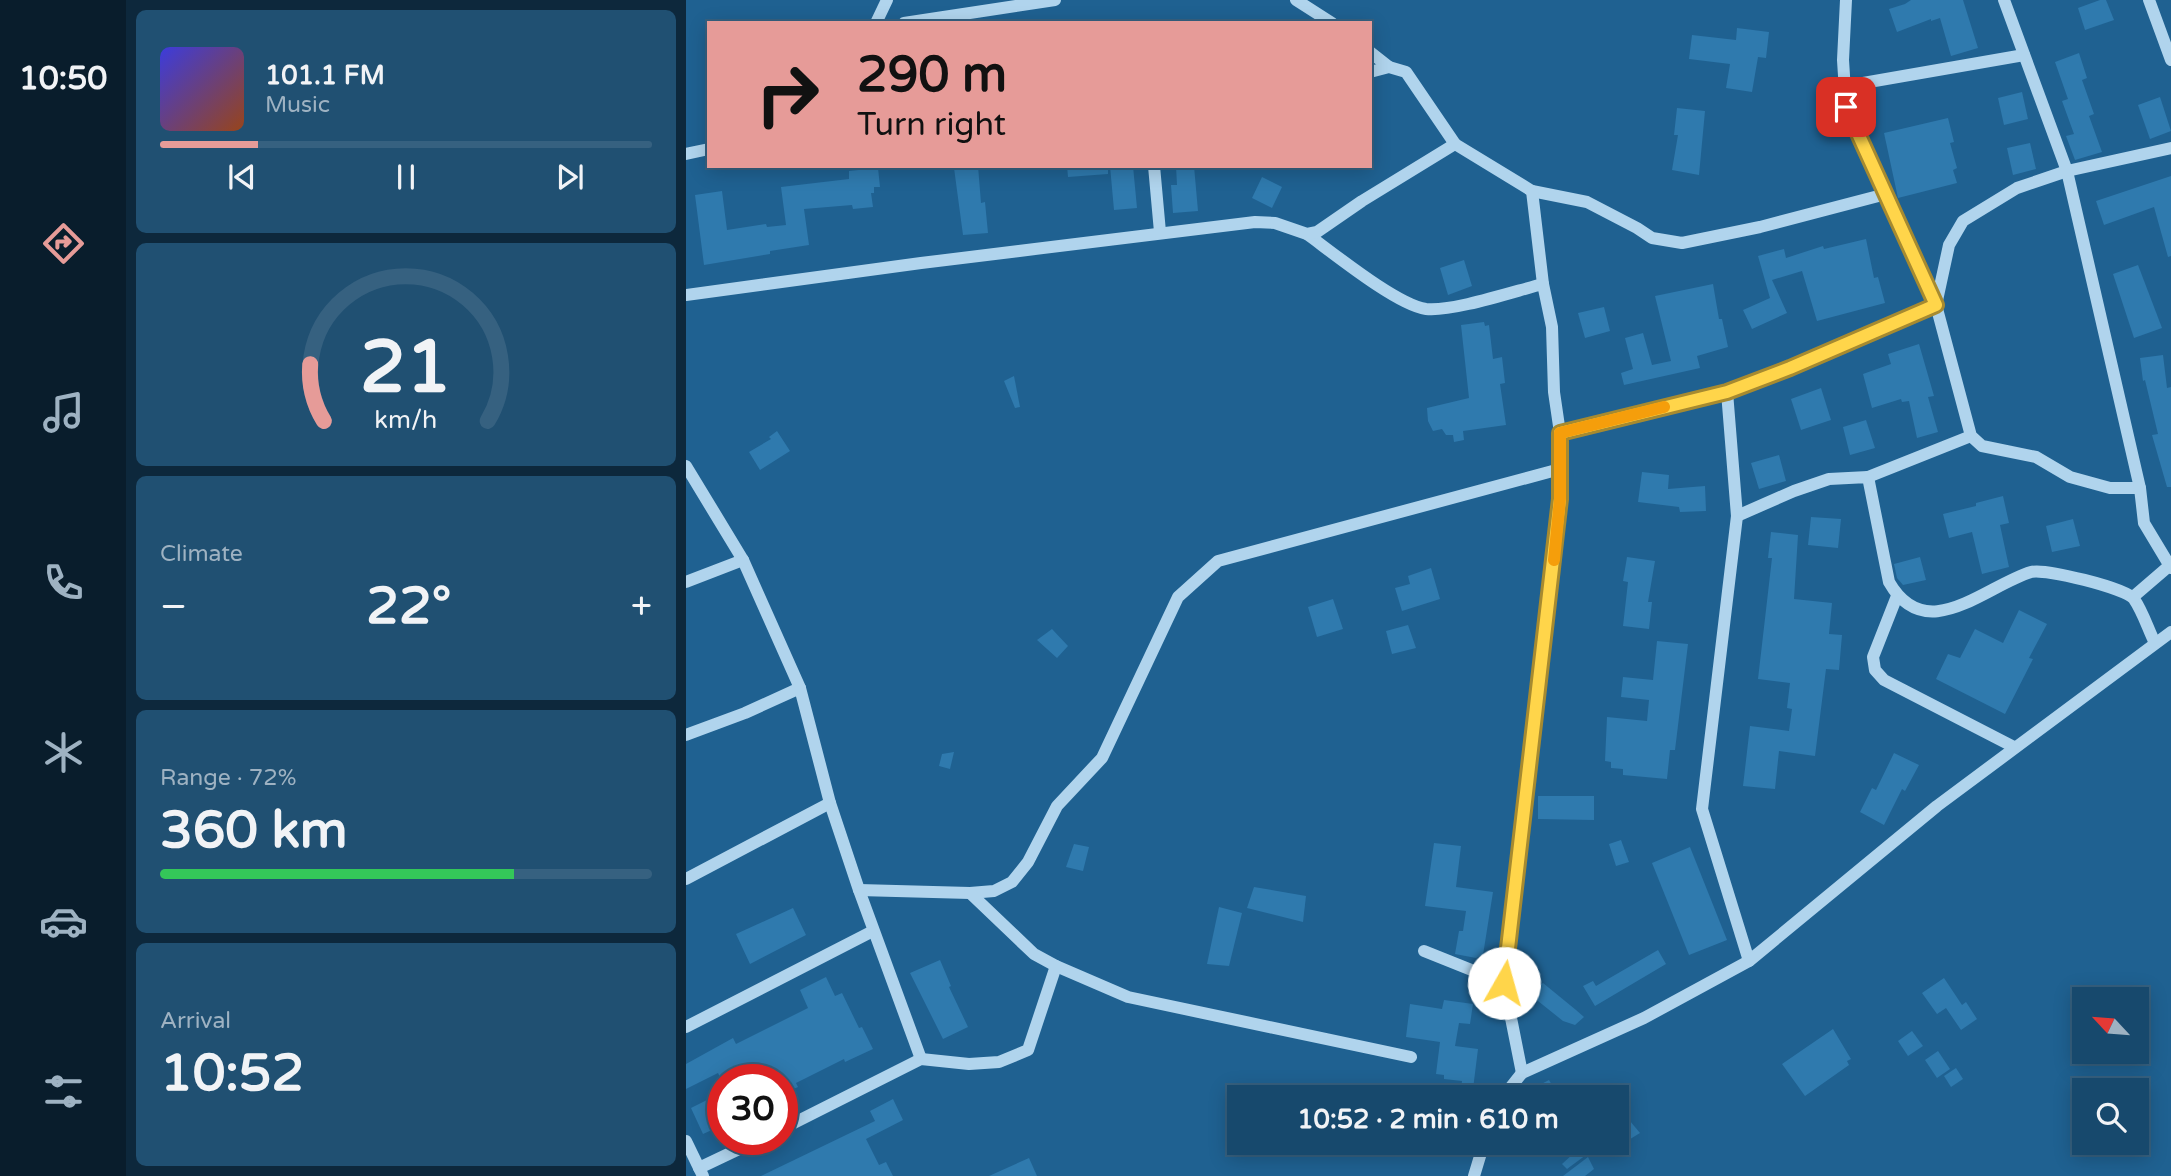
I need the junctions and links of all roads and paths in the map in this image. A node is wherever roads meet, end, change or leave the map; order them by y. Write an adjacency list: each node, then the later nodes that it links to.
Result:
1 (887, 0): 7 (street)
2 (1055, 0): 8 (street)
3 (1296, 0): 9 (street)
4 (1846, 0): 15 (street)
5 (2004, 0): 11 (street)
6 (2148, 0): 12 (street)
7 (877, 21)
8 (917, 21)
9 (1329, 21)
10 (1372, 54): 13 (street)
11 (2024, 55): 15 (street); 21 (street)
12 (2170, 55)
13 (1389, 67): 14 (street); 16 (street)
14 (1372, 71)
15 (1846, 86): 23 (street)
16 (1455, 144): 22 (street); 25 (street)
17 (2171, 148): 21 (street)
18 (707, 149): 19 (street)
19 (686, 154)
20 (1154, 168): 24 (street)
21 (2067, 171): 28 (street); 35 (street)
22 (1532, 191): 23 (street); 26 (street)
23 (1886, 194): 28 (street)
24 (1160, 232): 25 (street); 27 (street)
25 (1307, 234): 26 (street)
26 (1543, 284): 30 (street)
27 (686, 295)
28 (1936, 305): 29 (street); 31 (street)
29 (1727, 392): 30 (street); 36 (street)
30 (1560, 433): 33 (street)
31 (1971, 436): 34 (street); 35 (street)
32 (686, 466): 37 (street)
33 (1560, 469): 50 (street); 55 (street)
34 (1868, 477): 36 (street); 40 (street)
35 (2140, 488): 38 (street)
36 (1737, 516): 53 (street)
37 (743, 560): 39 (street); 44 (street)
38 (2170, 567): 41 (street)
39 (686, 582)
40 (1897, 596): 41 (street); 46 (street)
41 (2133, 597): 43 (street)
42 (2171, 632): 43 (street)
43 (2155, 643): 46 (street)
44 (800, 688): 45 (street); 47 (street)
45 (686, 735)
46 (2014, 747): 53 (street)
47 (831, 803): 48 (street); 49 (street)
48 (686, 879)
49 (859, 890): 50 (street); 51 (street)
50 (970, 893): 54 (street)
51 (873, 931): 56 (street); 58 (street)
52 (1424, 951): 55 (street)
53 (1748, 961): 59 (street)
54 (1056, 966): 57 (street); 58 (street)
55 (1504, 983): 59 (street)
56 (686, 1027)
57 (1411, 1057)
58 (921, 1059): 61 (street)
59 (1522, 1073): 60 (street)
60 (1512, 1085)
61 (798, 1121)
62 (686, 1141): 65 (street)
63 (731, 1155): 65 (street)
64 (1480, 1155): 66 (street)
65 (701, 1172)
66 (1474, 1176)

